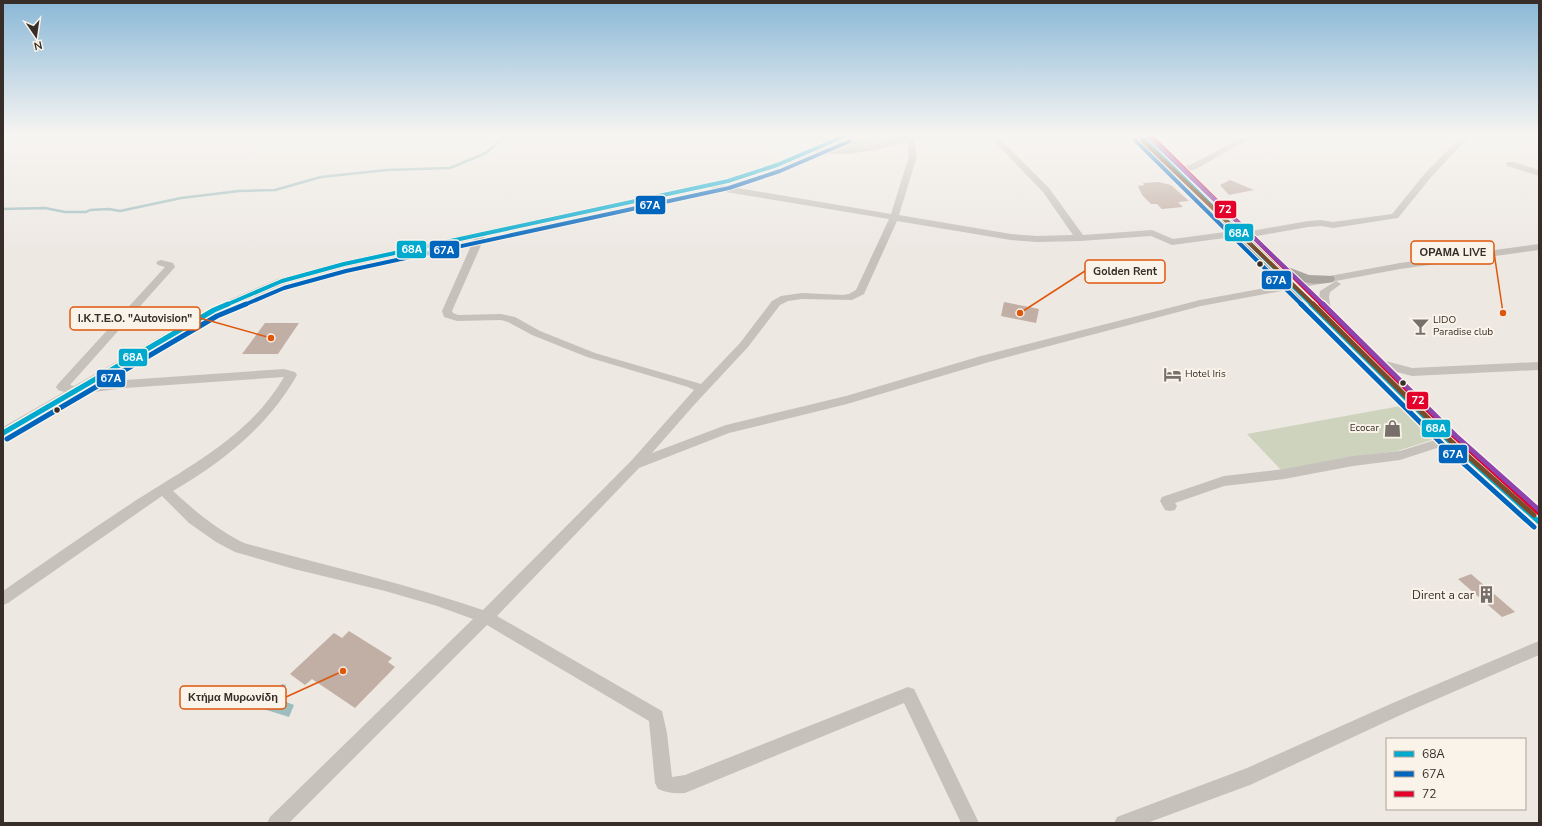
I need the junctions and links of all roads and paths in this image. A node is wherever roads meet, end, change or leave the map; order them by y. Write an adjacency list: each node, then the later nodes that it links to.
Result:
1 (756, 174): 7 (street)
2 (908, 174): 8 (street)
3 (1030, 174): 11 (street)
4 (1181, 174): 10 (main road)
5 (1187, 174): 10 (main road)
6 (1429, 174): 10 (street)
7 (730, 185): 8 (street); 9 (street)
8 (892, 218): 11 (street); 22 (street)
9 (481, 234): 21 (street); 22 (street)
10 (1245, 234): 11 (street); 15 (main road); 17 (main road)
11 (1080, 238)
12 (1539, 247): 16 (street)
13 (1539, 251): 16 (street)
14 (161, 263): 21 (street)
15 (1288, 271): 16 (main road); 17 (main road)
16 (1333, 282): 17 (street); 18 (street)
17 (1300, 287): 18 (main road); 24 (main road); 25 (street)
18 (1326, 308): 19 (main road)
19 (1382, 364): 20 (street); 28 (main road)
20 (1539, 366)
21 (78, 390): 23 (street); 26 (street)
22 (703, 390): 25 (street)
23 (3, 433)
24 (1448, 440): 27 (street); 29 (main road)
25 (634, 465): 31 (street)
26 (164, 490): 30 (street); 31 (street)
27 (1170, 506)
28 (1539, 510)
29 (1539, 522)
30 (3, 599)
31 (486, 617): 33 (street); 34 (street)
32 (1539, 648): 35 (street)
33 (276, 823)
34 (970, 823)
35 (1123, 823)

